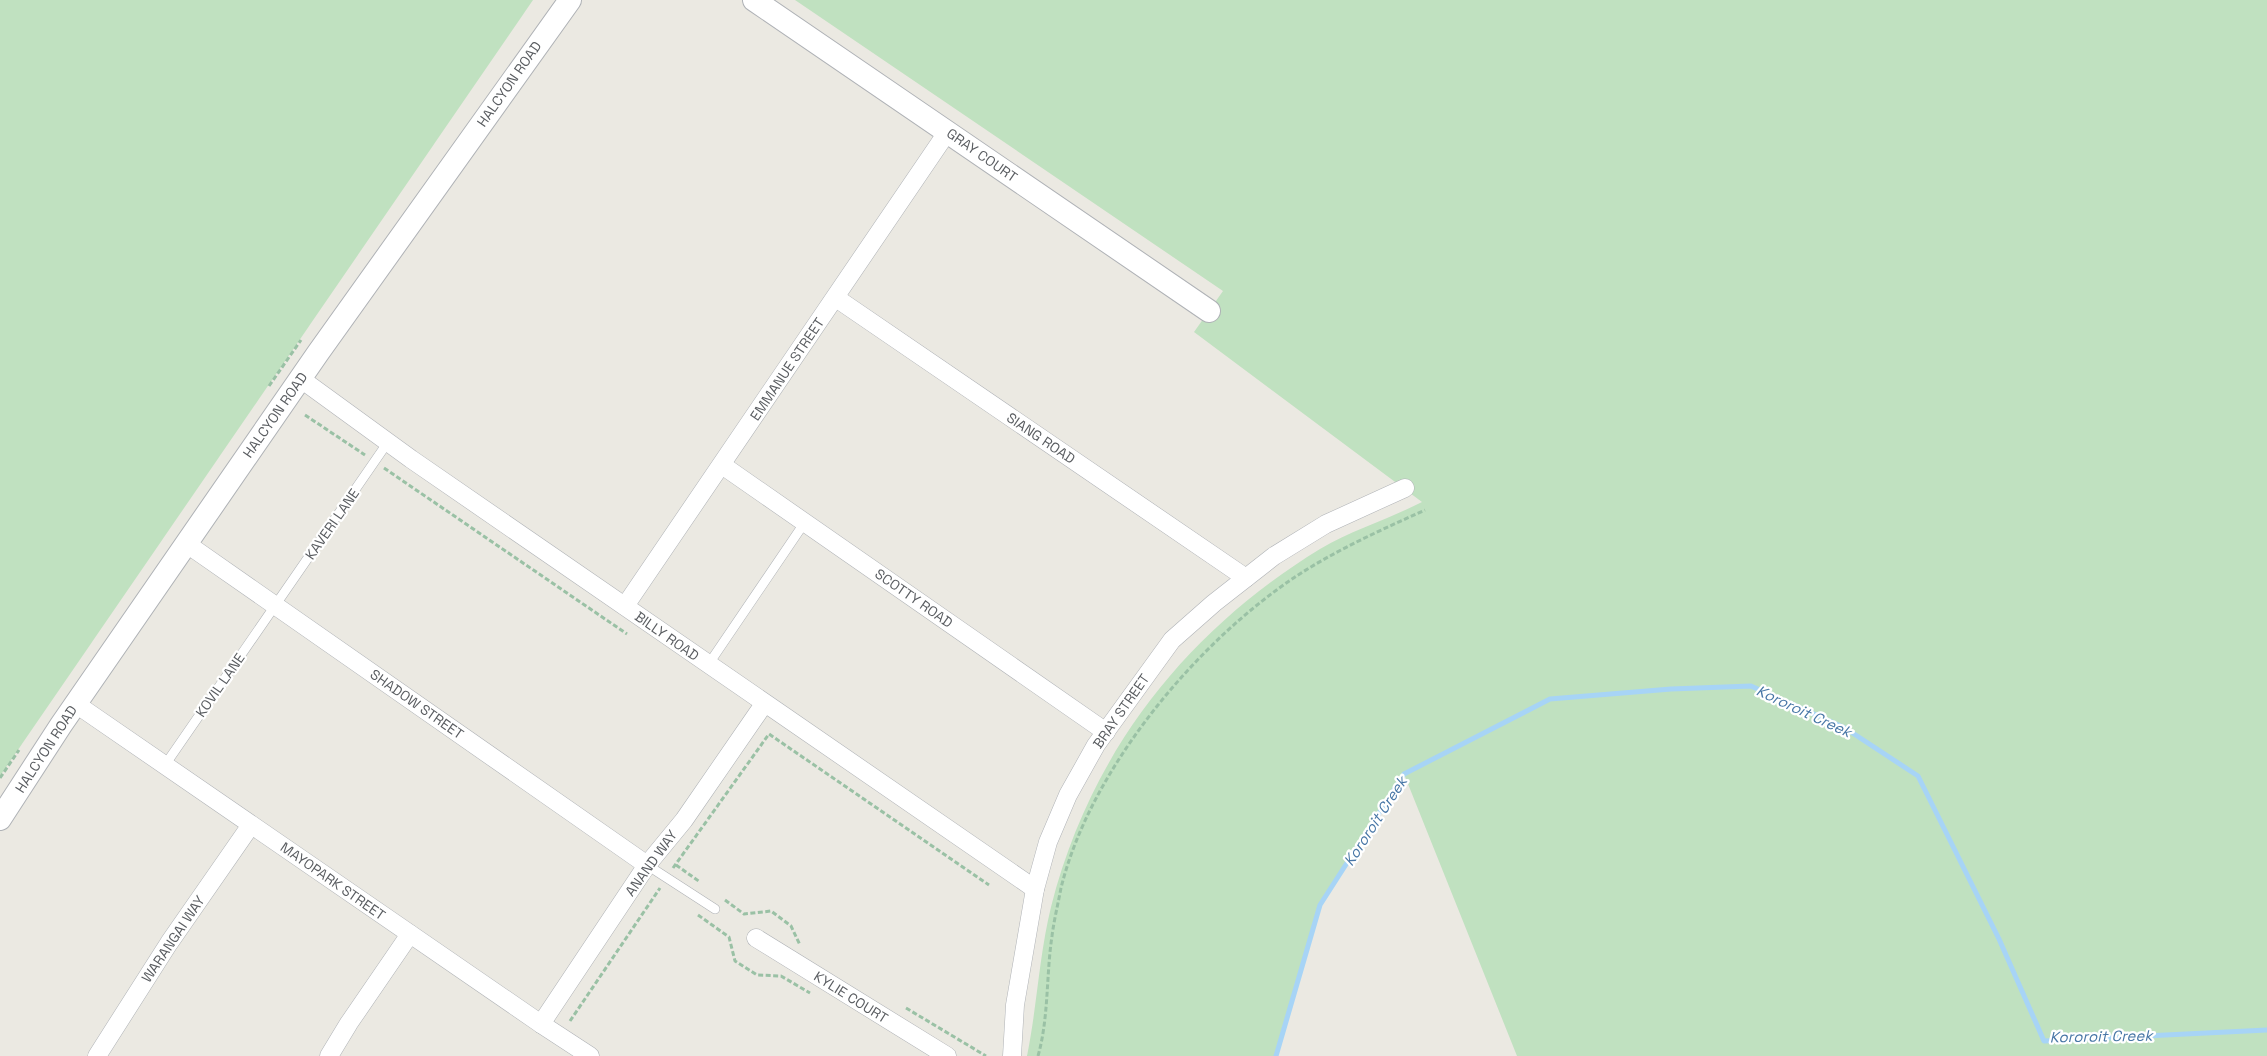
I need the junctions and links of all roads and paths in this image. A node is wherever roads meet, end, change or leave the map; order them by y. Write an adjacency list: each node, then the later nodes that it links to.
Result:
1 (754, 0): 3 (street, GRAY COURT)
2 (564, 5): 6 (street, HALCYON ROAD)
3 (948, 132): 4 (street, EMMANUE STREET); 5 (street, GRAY COURT)
4 (836, 298): 10 (street, EMMANUE STREET); 15 (street, SIANG ROAD)
5 (1209, 311)
6 (301, 379): 8 (street, BILLY ROAD); 14 (street, HALCYON ROAD)
7 (306, 415): 9 (path)
8 (388, 442): 9 (lane, KAVERI LANE); 17 (street, BILLY ROAD)
9 (375, 461): 16 (lane, KAVERI LANE); 18 (path)
10 (722, 465): 13 (street, SCOTTY ROAD); 17 (street, EMMANUE STREET)
11 (1405, 488): 15 (street, BRAY STREET)
12 (1426, 510): 47 (path)
13 (804, 522): 19 (lane); 22 (street, SCOTTY ROAD)
14 (186, 544): 16 (street, SHADOW STREET); 20 (street, HALCYON ROAD)
15 (1246, 578): 22 (street, BRAY STREET)
16 (275, 606): 23 (lane, KOVIL LANE); 26 (street, SHADOW STREET)
17 (625, 606): 19 (street, BILLY ROAD)
18 (628, 634)
19 (708, 665): 21 (street, BILLY ROAD)
20 (76, 704): 23 (street, MAYOPARK STREET); 24 (street, HALCYON ROAD)
21 (764, 704): 26 (street, ANAND WAY); 31 (street, BILLY ROAD)
22 (1106, 732): 31 (street, BRAY STREET)
23 (165, 765): 25 (street, MAYOPARK STREET)
24 (0, 819)
25 (251, 824): 34 (street, MAYOPARK STREET); 41 (street, WARANGAI WAY)
26 (647, 865): 28 (lane); 39 (street, ANAND WAY)
27 (676, 865): 28 (path); 29 (path); 30 (path)
28 (667, 877): 33 (lane); 38 (path)
29 (989, 885)
30 (706, 887)
31 (1035, 890): 46 (street, BRAY STREET)
32 (722, 898): 36 (path)
33 (715, 909)
34 (410, 934): 39 (street, MAYOPARK STREET); 42 (street)
35 (756, 938): 44 (street, KYLIE COURT)
36 (808, 950)
37 (901, 1006): 45 (path)
38 (570, 1021)
39 (541, 1024): 40 (street, MAYOPARK STREET)
40 (567, 1050): 43 (street, MAYOPARK STREET)
41 (97, 1056)
42 (329, 1056)
43 (590, 1056)
44 (947, 1056)
45 (986, 1056)
46 (1012, 1056)
47 (1038, 1056)

